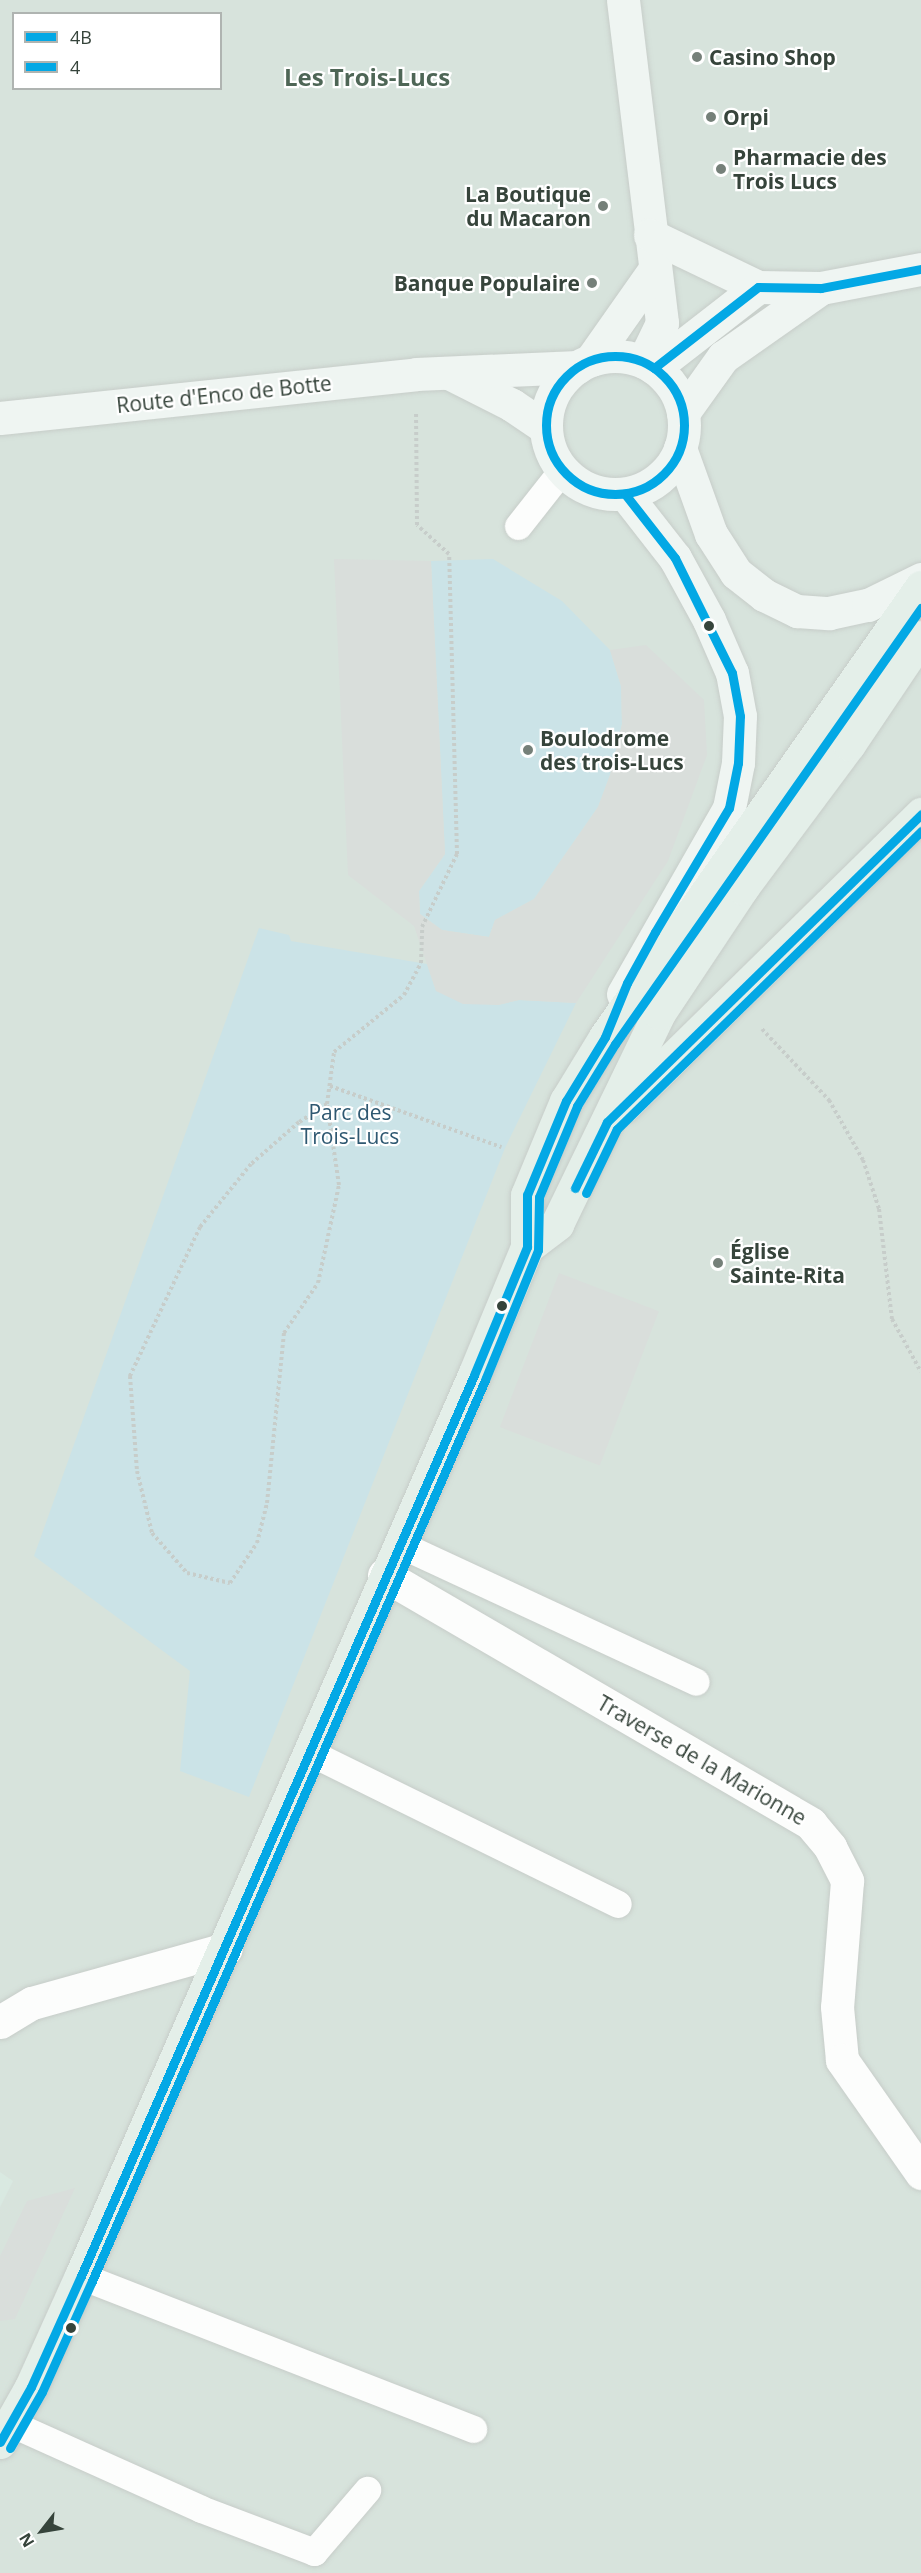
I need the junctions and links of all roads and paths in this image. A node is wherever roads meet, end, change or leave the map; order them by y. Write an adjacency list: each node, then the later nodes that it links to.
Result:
1 (623, 0): 2 (main road)
2 (650, 235): 3 (main road); 5 (main road)
3 (655, 269): 7 (main road); 8 (main road)
4 (921, 269): 6 (main road)
5 (758, 287): 6 (main road); 8 (main road)
6 (821, 288): 10 (main road)
7 (585, 363): 8 (main road); 9 (main road, Route d'Enco de Botte); 12 (main road)
8 (648, 365): 10 (main road)
9 (448, 372): 11 (main road, Route d'Enco de Botte); 12 (main road)
10 (683, 413): 14 (main road)
11 (0, 417)
12 (546, 428): 15 (main road)
13 (416, 436): 24 (path)
14 (680, 448): 16 (main road); 18 (main road)
15 (562, 470): 16 (main road); 17 (lane)
16 (624, 494): 23 (main road)
17 (518, 526)
18 (921, 579)
19 (921, 587): 23 (main road)
20 (921, 638): 27 (main road)
21 (921, 814): 22 (main road)
22 (734, 999): 27 (main road); 30 (path)
23 (605, 1037): 25 (main road)
24 (330, 1086): 26 (path); 28 (path)
25 (566, 1101): 27 (main road); 28 (main road)
26 (327, 1104): 26 (path)
27 (607, 1122): 29 (main road)
28 (526, 1195): 29 (main road)
29 (527, 1247): 31 (main road)
30 (921, 1372)
31 (399, 1544): 32 (main road); 33 (lane)
32 (384, 1575): 34 (main road); 40 (street, Traverse de la Marionne)
33 (696, 1682)
34 (309, 1752): 35 (lane); 36 (main road)
35 (618, 1904)
36 (226, 1949): 38 (street); 41 (main road)
37 (0, 2001): 38 (lane)
38 (32, 2003): 39 (street)
39 (0, 2022)
40 (921, 2173)
41 (81, 2276): 42 (lane); 43 (main road)
42 (473, 2429)
43 (5, 2433): 44 (lane)
44 (367, 2490)

